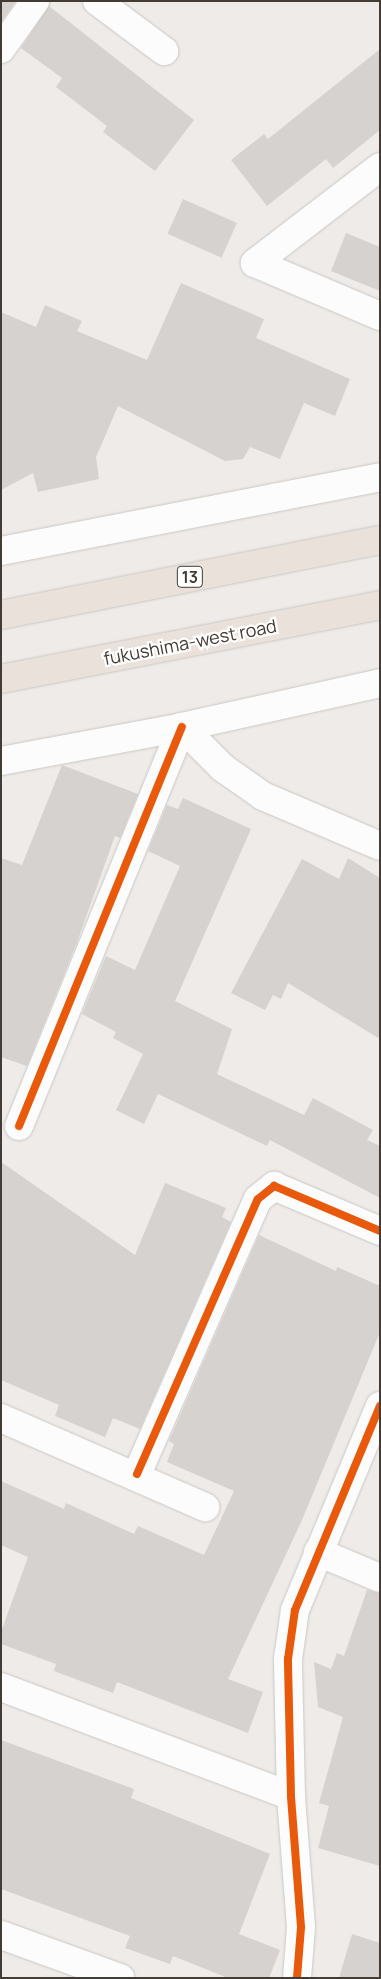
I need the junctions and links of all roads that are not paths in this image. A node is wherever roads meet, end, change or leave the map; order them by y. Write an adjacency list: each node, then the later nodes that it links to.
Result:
1 (35, 1): 3 (street)
2 (98, 1): 4 (street)
3 (1, 49)
4 (164, 51)
5 (380, 167): 6 (street)
6 (380, 316)
7 (380, 477): 9 (street)
8 (380, 540): 11 (highway, 13)
9 (1, 551)
10 (380, 605): 12 (highway, fukushima-west road)
11 (1, 615)
12 (1, 680)
13 (380, 683): 14 (street)
14 (182, 727): 15 (street); 16 (street); 17 (street)
15 (1, 761)
16 (380, 846)
17 (19, 1126)
18 (380, 1231): 21 (street)
19 (380, 1406): 23 (street)
20 (1, 1418): 21 (street)
21 (137, 1474): 22 (street)
22 (204, 1506)
23 (318, 1552): 24 (street); 26 (street)
24 (380, 1578)
25 (1, 1687): 26 (street)
26 (291, 1796): 29 (street)
27 (1, 1935): 28 (street)
28 (120, 1978)
29 (297, 1978)

